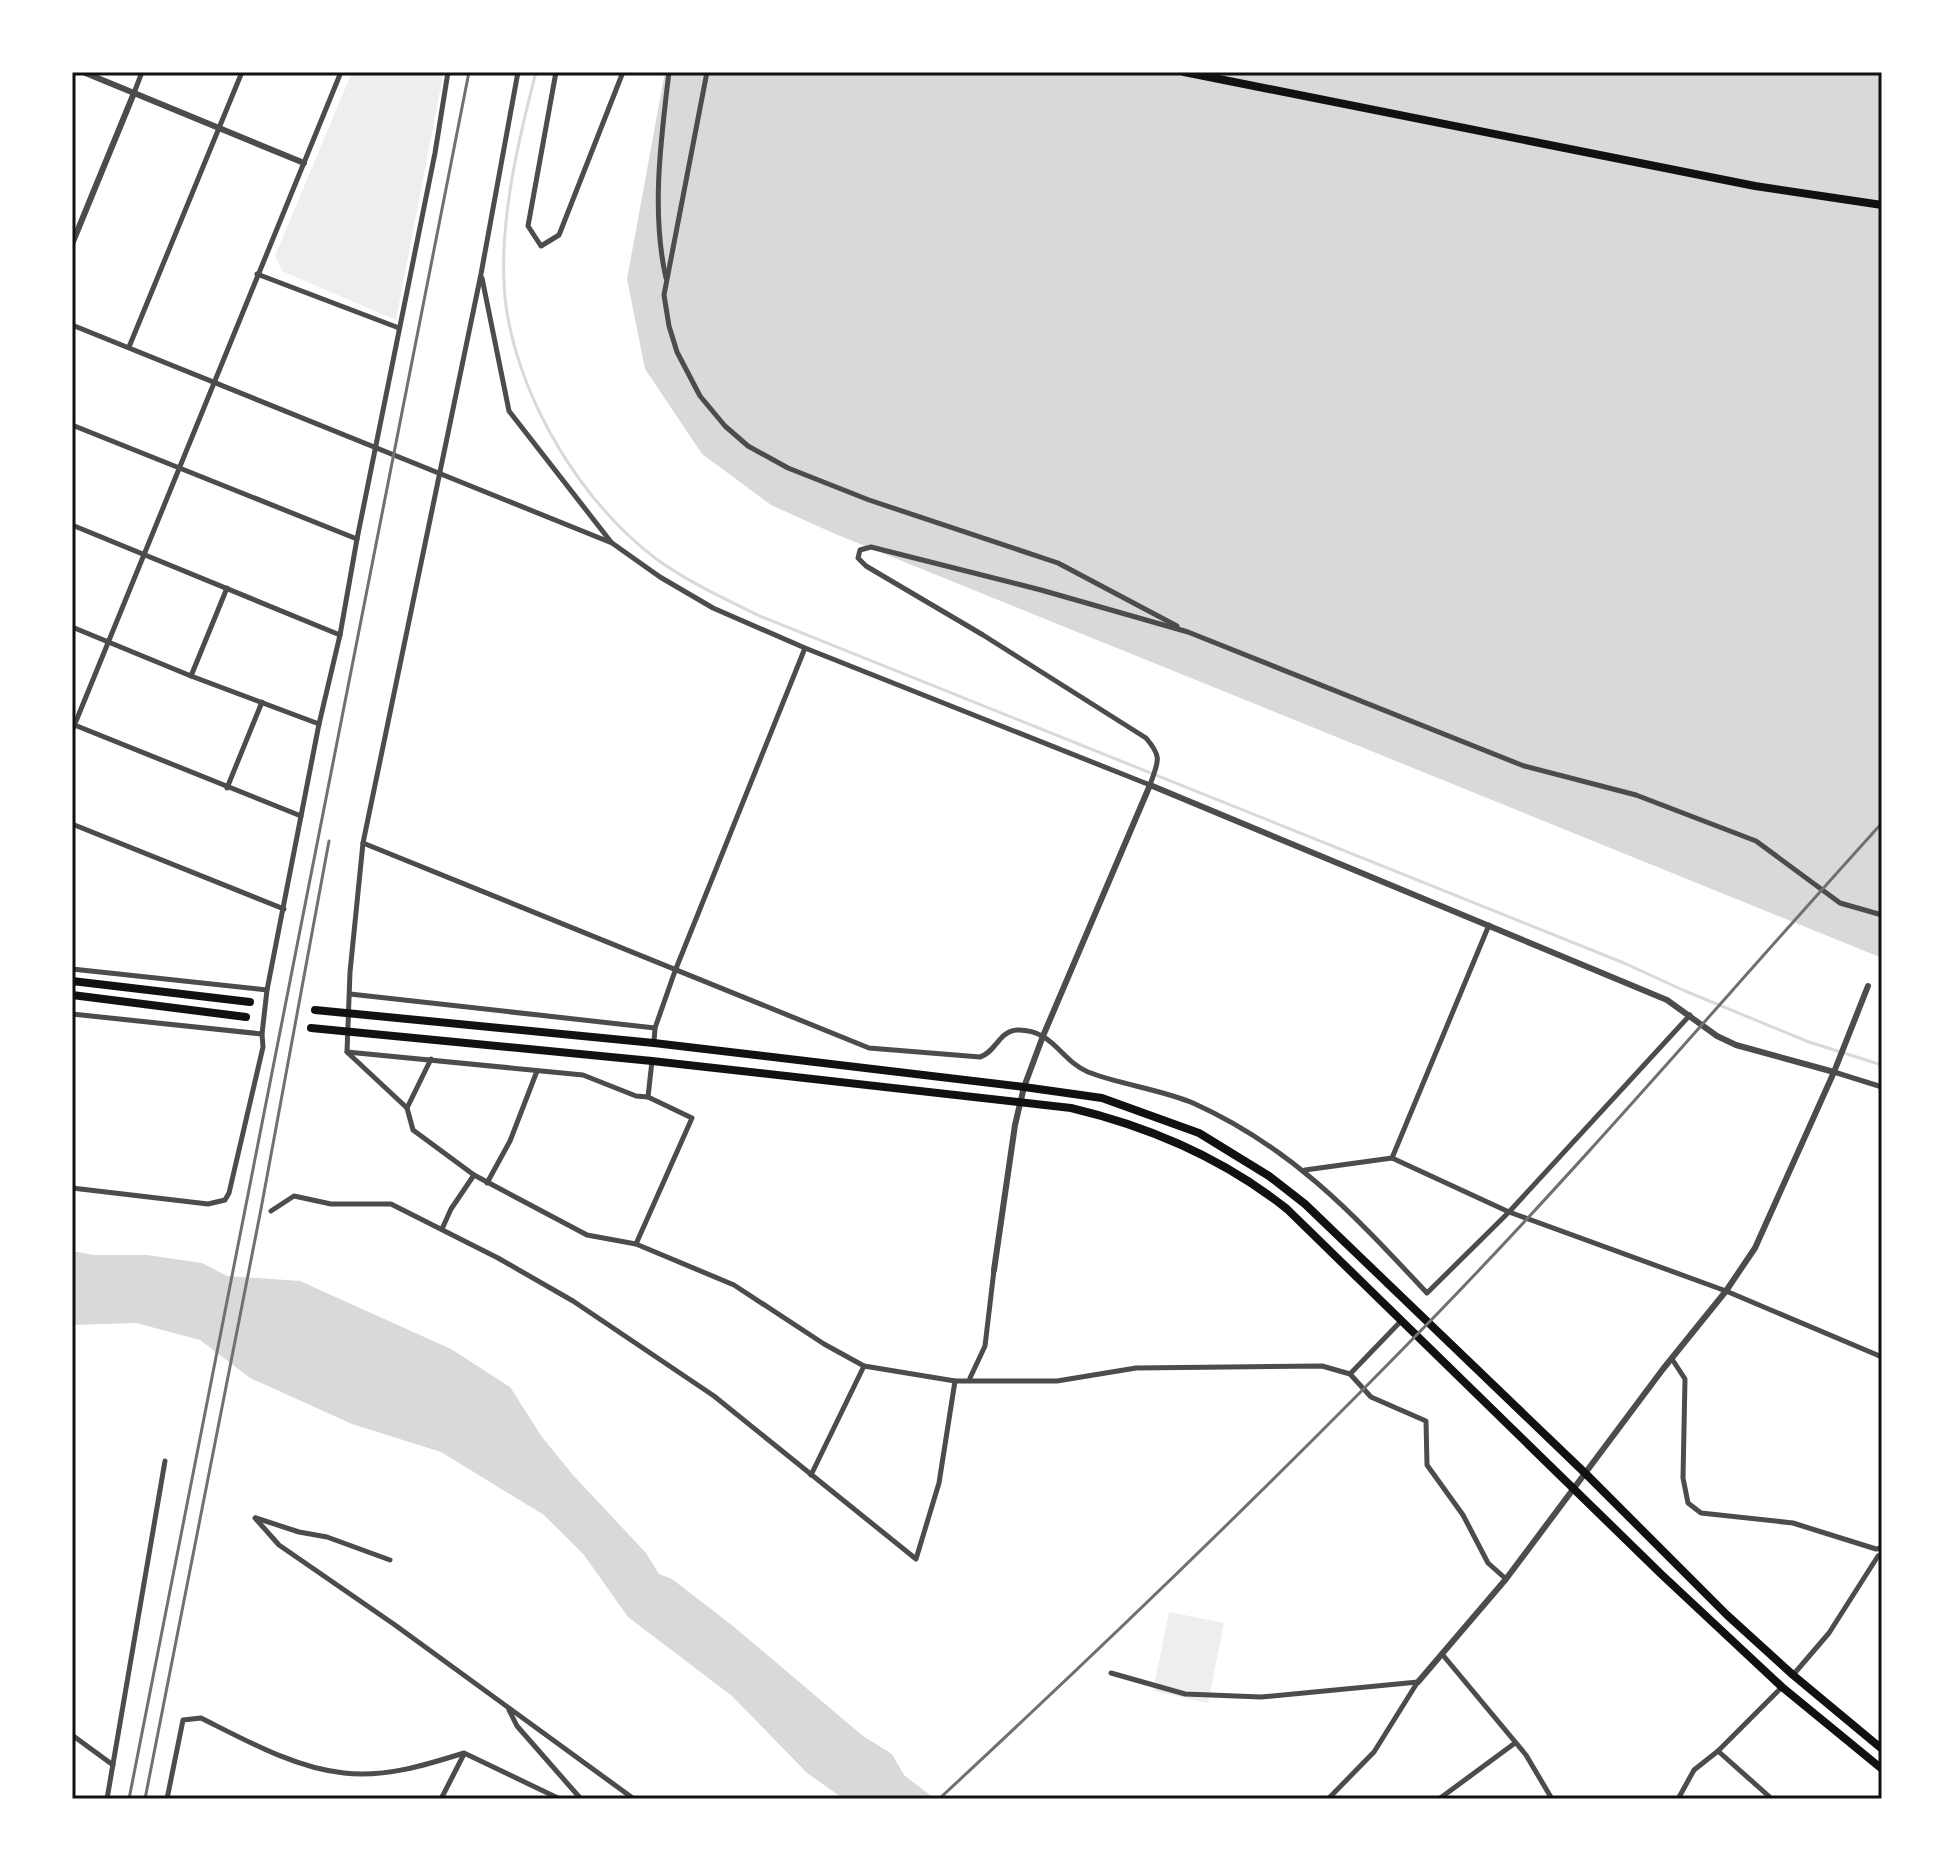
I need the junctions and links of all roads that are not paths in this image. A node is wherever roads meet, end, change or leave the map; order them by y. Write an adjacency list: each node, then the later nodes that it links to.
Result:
1 (83, 72): 12 (street)
2 (142, 72): 12 (street)
3 (242, 72): 13 (street)
4 (341, 72): 14 (street)
5 (448, 72): 21 (street)
6 (518, 72): 18 (street)
7 (556, 72): 8 (street)
8 (623, 72)
9 (669, 72): 19 (street)
10 (707, 72): 19 (street)
11 (1184, 72): 15 (main road)
12 (134, 93): 13 (street); 16 (street)
13 (219, 128): 14 (street); 22 (street)
14 (304, 163): 17 (street)
15 (1882, 205)
16 (72, 244)
17 (257, 274): 21 (street); 23 (street)
18 (481, 274): 27 (street); 30 (street)
19 (667, 282): 34 (street)
20 (72, 325): 22 (street)
21 (399, 328): 25 (street)
22 (129, 347): 23 (street)
23 (214, 383): 25 (street); 26 (street)
24 (72, 425): 26 (street)
25 (376, 446): 27 (street); 29 (street)
26 (179, 468): 29 (street); 31 (street)
27 (438, 475): 30 (street); 46 (street)
28 (72, 525): 31 (street)
29 (357, 539): 35 (street)
30 (612, 543): 37 (street)
31 (144, 553): 32 (street); 36 (street)
32 (227, 588): 35 (street); 38 (street)
33 (72, 627): 36 (street)
34 (1188, 632): 42 (street); 48 (street)
35 (340, 635): 40 (street)
36 (108, 642): 38 (street); 41 (street)
37 (805, 648): 42 (street); 51 (street)
38 (191, 676): 39 (street)
39 (262, 702): 40 (street); 43 (street)
40 (319, 724): 44 (street)
41 (73, 726): 43 (street)
42 (1151, 782): 49 (street); 65 (street)
43 (227, 788): 44 (street)
44 (301, 816): 47 (street)
45 (72, 824): 47 (street)
46 (363, 843): 51 (street); 56 (street)
47 (284, 909): 54 (street)
48 (1882, 915)
49 (1489, 925): 60 (street); 77 (street)
50 (72, 969): 54 (street)
51 (675, 971): 63 (street); 65 (street)
52 (72, 981): 57 (main road)
53 (1868, 986): 71 (street)
54 (267, 990): 64 (street)
55 (72, 995): 61 (main road)
56 (350, 995): 63 (street); 67 (street)
57 (250, 1002)
58 (315, 1010): 66 (main road)
59 (72, 1014): 64 (street)
60 (1690, 1015): 71 (street); 83 (street)
61 (246, 1017)
62 (311, 1028): 69 (main road)
63 (655, 1028): 66 (street)
64 (262, 1034): 81 (street)
65 (1043, 1036): 72 (street); 78 (street)
66 (654, 1043): 72 (main road)
67 (346, 1048): 68 (street); 76 (street)
68 (431, 1059): 70 (street); 76 (street)
69 (652, 1061): 74 (street); 75 (main road)
70 (537, 1071): 74 (street); 80 (street)
71 (1834, 1072): 73 (street); 87 (street)
72 (1024, 1087): 75 (street); 96 (main road)
73 (1882, 1087)
74 (648, 1097): 85 (street)
75 (1021, 1101): 86 (street); 88 (main road)
76 (407, 1108): 79 (street)
77 (1392, 1158): 78 (street); 83 (street)
78 (1304, 1170): 83 (street)
79 (474, 1175): 80 (street); 84 (street)
80 (487, 1183): 85 (street)
81 (72, 1188)
82 (271, 1211): 84 (street)
83 (1509, 1212): 87 (street)
84 (442, 1229): 97 (street)
85 (636, 1244): 91 (street)
86 (994, 1270): 93 (street)
87 (1726, 1291): 89 (street); 90 (street)
88 (1402, 1319): 92 (street); 98 (main road)
89 (1882, 1357)
90 (1672, 1359): 96 (street); 99 (street)
91 (864, 1366): 94 (street); 97 (street)
92 (1350, 1374): 93 (street); 102 (street)
93 (970, 1379): 94 (street)
94 (955, 1381): 97 (street)
95 (165, 1461): 114 (street)
96 (1586, 1474): 98 (street); 105 (main road)
97 (811, 1475)
98 (1575, 1488): 102 (street); 107 (main road)
99 (1879, 1548): 100 (street)
100 (1880, 1559): 105 (street)
101 (390, 1560): 108 (street)
102 (1506, 1579): 103 (street)
103 (1442, 1654): 106 (street); 110 (street)
104 (1111, 1673): 106 (street)
105 (1793, 1675): 111 (main road)
106 (1418, 1682): 122 (street)
107 (1782, 1687): 112 (street); 115 (main road)
108 (508, 1709): 120 (street); 121 (street)
109 (72, 1735): 114 (street)
110 (1515, 1743): 123 (street); 124 (street)
111 (1882, 1749)
112 (1718, 1751): 125 (street); 126 (street)
113 (464, 1753): 117 (street); 118 (street); 119 (street)
114 (114, 1765): 116 (street)
115 (1882, 1769)
116 (107, 1799)
117 (167, 1799)
118 (441, 1799)
119 (560, 1799)
120 (581, 1799)
121 (634, 1799)
122 (1328, 1799)
123 (1439, 1799)
124 (1552, 1799)
125 (1678, 1799)
126 (1772, 1799)

